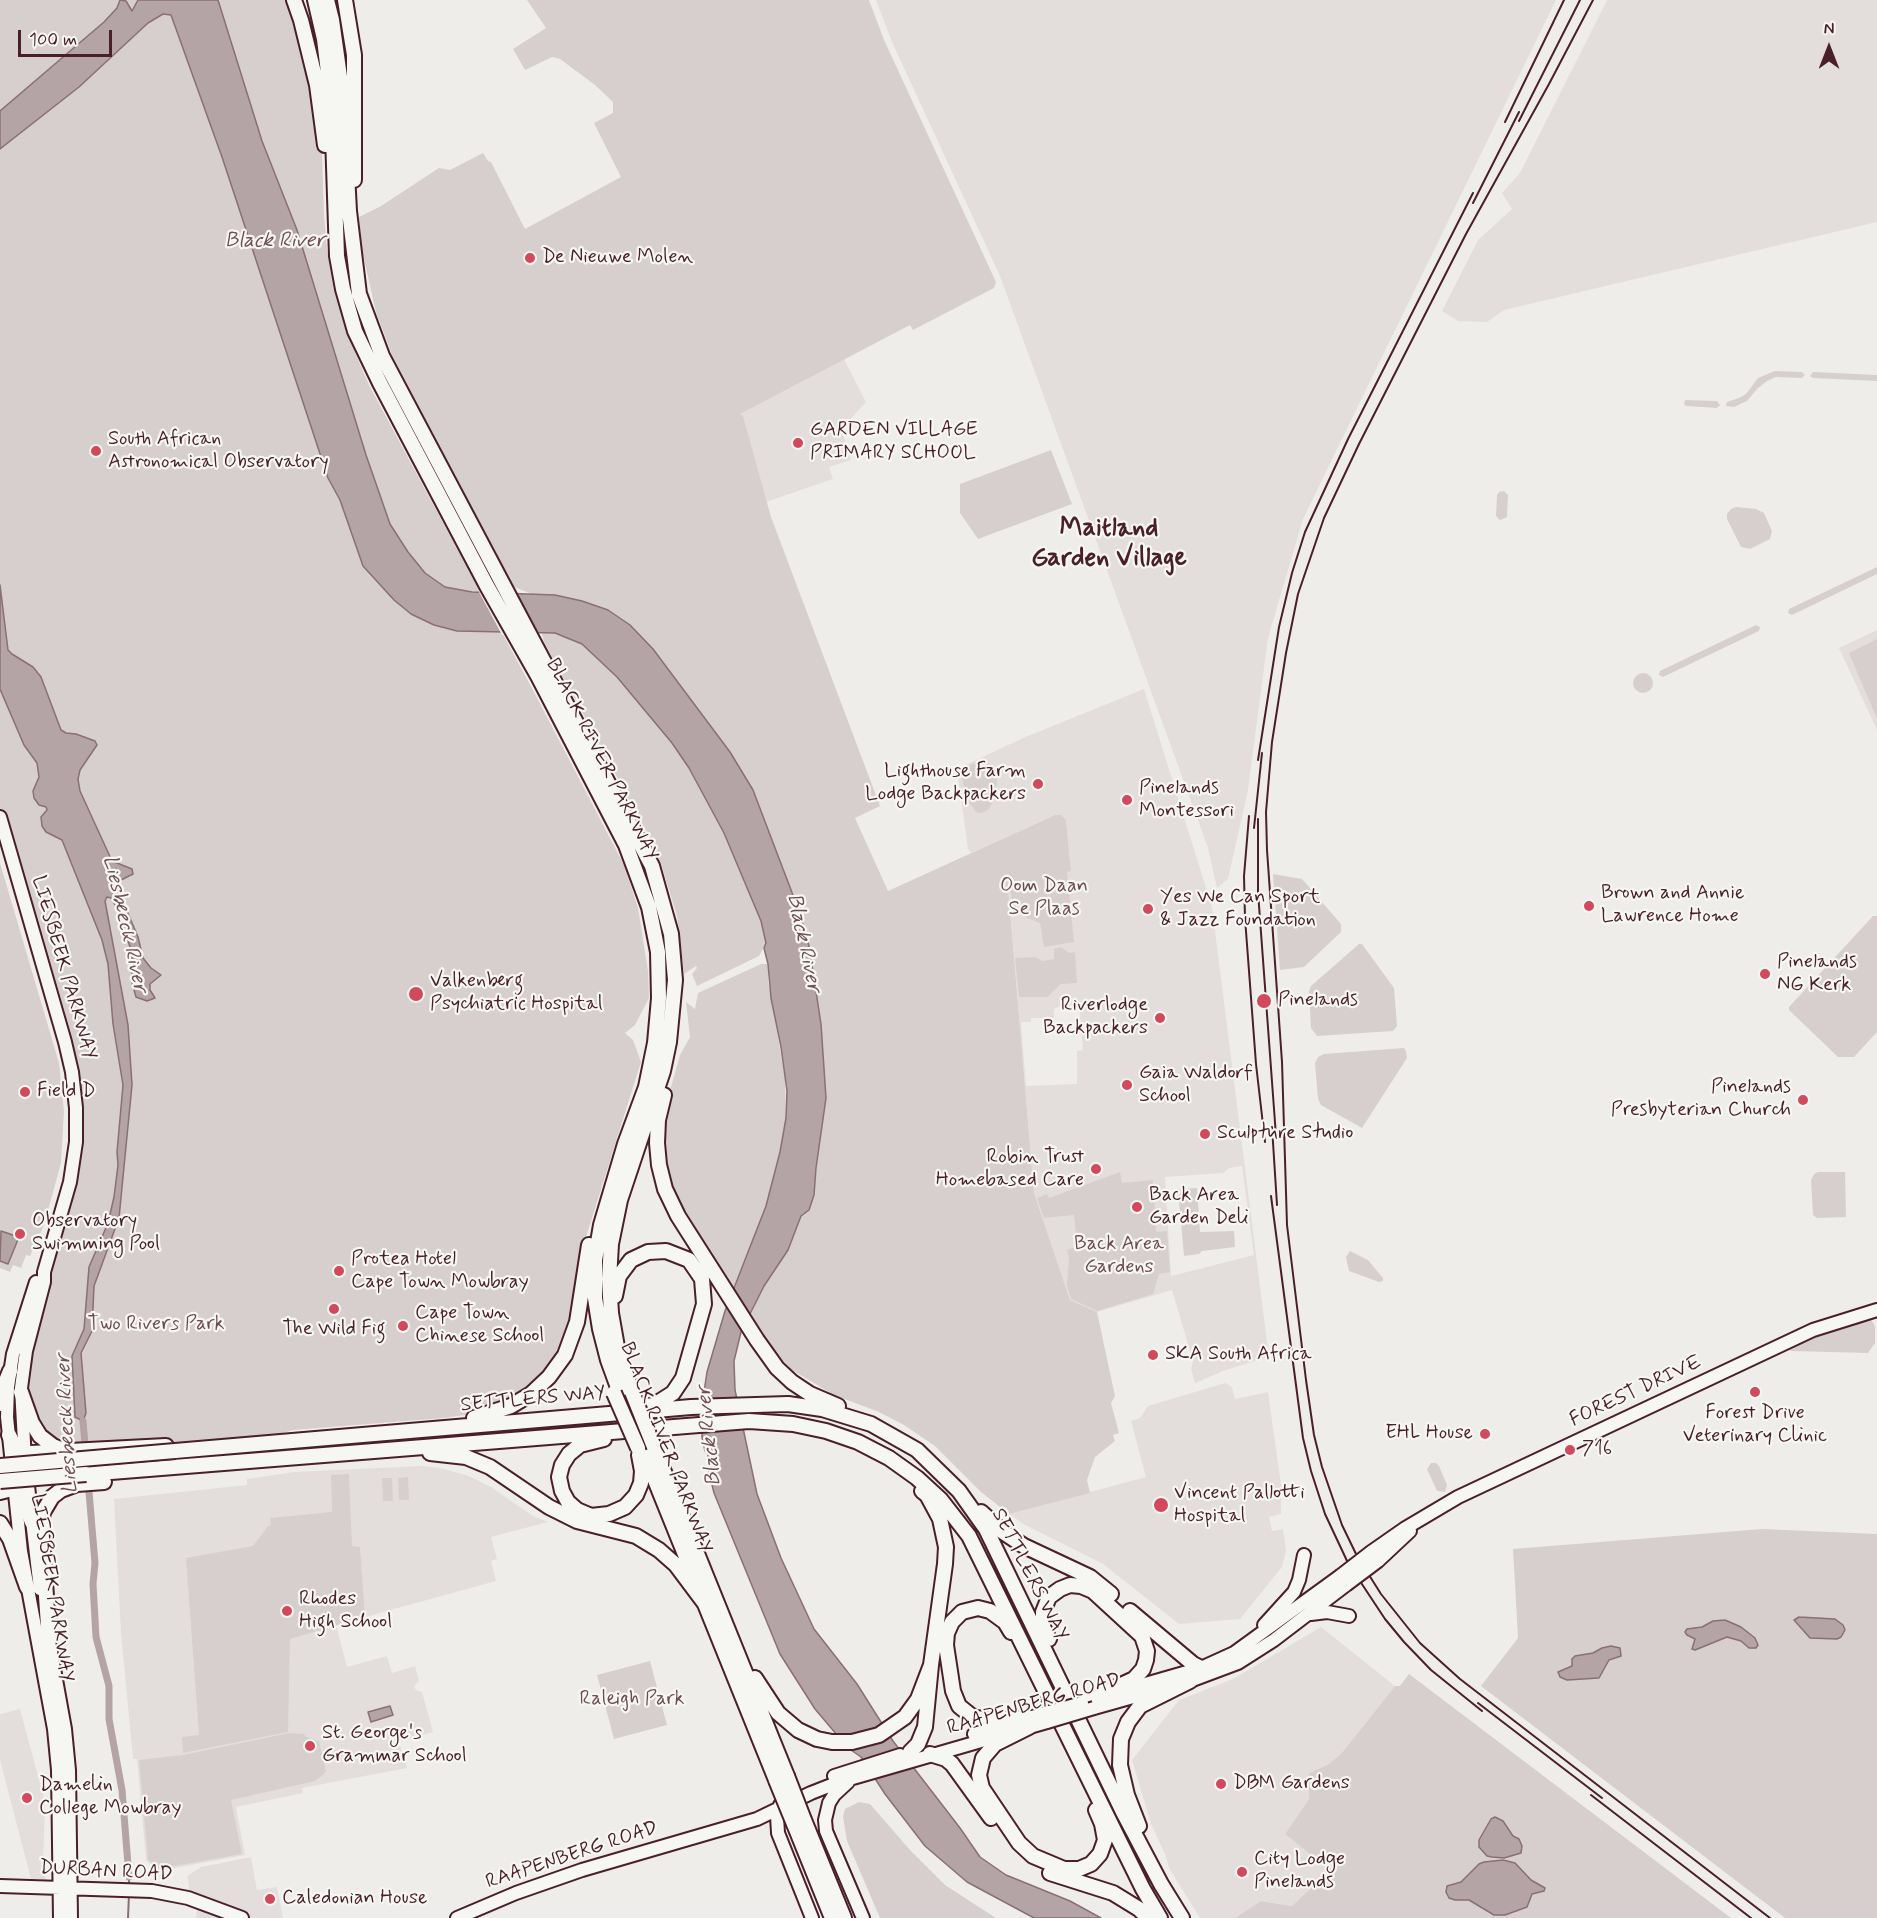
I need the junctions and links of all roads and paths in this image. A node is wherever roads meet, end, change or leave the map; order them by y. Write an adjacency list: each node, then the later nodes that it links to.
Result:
1 (294, 0): 6 (highway)
2 (315, 0): 6 (highway, BLACK RIVER PARKWAY)
3 (327, 0): 5 (highway, BLACK RIVER PARKWAY)
4 (345, 0): 5 (highway)
5 (349, 211): 8 (highway, BLACK RIVER PARKWAY)
6 (337, 256): 9 (highway, BLACK RIVER PARKWAY)
7 (0, 817): 10 (main road, LIESBEEK PARKWAY)
8 (675, 980): 13 (highway, BLACK RIVER PARKWAY); 17 (highway)
9 (626, 1144): 13 (highway, BLACK RIVER PARKWAY); 18 (highway)
10 (44, 1272): 12 (main road, LIESBEEK PARKWAY); 14 (main road, LIESBEEK PARKWAY)
11 (1877, 1310): 37 (main road, FOREST DRIVE, bridge)
12 (10, 1371): 15 (highway); 20 (main road, LIESBEEK PARKWAY)
13 (624, 1390): 16 (highway); 22 (highway, BLACK RIVER PARKWAY, bridge)
14 (21, 1392): 23 (highway); 26 (main road, LIESBEEK PARKWAY)
15 (0, 1404)
16 (612, 1413): 17 (highway, SETTLERS WAY); 18 (highway, SETTLERS WAY)
17 (871, 1424): 31 (highway, SETTLERS WAY)
18 (444, 1427): 21 (highway, SETTLERS WAY)
19 (628, 1430): 22 (highway); 24 (highway, SETTLERS WAY); 25 (highway, SETTLERS WAY)
20 (9, 1435): 26 (highway); 29 (main road, LIESBEEK PARKWAY)
21 (243, 1445): 23 (highway); 28 (highway, SETTLERS WAY, bridge)
22 (645, 1447): 38 (highway, BLACK RIVER PARKWAY)
23 (71, 1451): 26 (highway)
24 (364, 1452): 27 (highway, SETTLERS WAY); 38 (highway)
25 (893, 1461): 43 (highway, SETTLERS WAY); 44 (highway)
26 (25, 1462): 29 (highway); 30 (highway); 33 (main road, LIESBEEK PARKWAY)
27 (227, 1463): 29 (highway, SETTLERS WAY, bridge); 30 (highway)
28 (0, 1469): 29 (highway)
29 (9, 1482): 32 (highway); 33 (highway); 36 (main road, LIESBEEK PARKWAY)
30 (79, 1484): 41 (highway)
31 (959, 1491): 45 (highway); 50 (highway, SETTLERS WAY)
32 (0, 1492)
33 (32, 1522): 41 (main road, LIESBEEK PARKWAY)
34 (0, 1523): 36 (highway)
35 (1304, 1555): 42 (main road)
36 (27, 1587): 63 (main road, LIESBEEK PARKWAY)
37 (1326, 1594): 39 (main road, RAAPENBERG ROAD); 42 (main road, RAAPENBERG ROAD)
38 (712, 1606): 44 (highway); 57 (highway, BLACK RIVER PARKWAY, bridge)
39 (1307, 1615): 40 (main road); 46 (main road, RAAPENBERG ROAD)
40 (1349, 1616)
41 (49, 1640): 63 (main road, LIESBEEK PARKWAY)
42 (1240, 1649): 45 (main road, RAAPENBERG ROAD)
43 (1029, 1655): 48 (highway); 49 (highway, SETTLERS WAY)
44 (931, 1665): 52 (highway)
45 (1201, 1668): 47 (main road, RAAPENBERG ROAD)
46 (1190, 1680): 47 (main road, RAAPENBERG ROAD); 61 (highway)
47 (1089, 1702): 48 (main road, RAAPENBERG ROAD, bridge); 50 (highway)
48 (1035, 1720): 49 (highway); 51 (main road, RAAPENBERG ROAD); 52 (main road, RAAPENBERG ROAD)
49 (1069, 1736): 74 (highway, SETTLERS WAY)
50 (1086, 1736): 61 (highway, SETTLERS WAY)
51 (930, 1754): 52 (main road, RAAPENBERG ROAD); 73 (highway)
52 (910, 1755): 53 (main road, RAAPENBERG ROAD)
53 (866, 1769): 54 (main road, RAAPENBERG ROAD); 55 (main road, RAAPENBERG ROAD)
54 (854, 1778): 55 (main road, RAAPENBERG ROAD); 72 (main road)
55 (780, 1805): 56 (main road, RAAPENBERG ROAD); 58 (main road, RAAPENBERG ROAD); 59 (main road)
56 (757, 1819): 58 (main road, RAAPENBERG ROAD); 59 (main road)
57 (799, 1822): 60 (highway); 69 (highway)
58 (736, 1824): 67 (main road, RAAPENBERG ROAD)
59 (778, 1833): 68 (main road)
60 (822, 1864): 70 (highway); 71 (highway)
61 (1161, 1884): 75 (highway, SETTLERS WAY)
62 (0, 1886): 63 (main road, DURBAN ROAD)
63 (65, 1889): 64 (main road, LIESBEEK PARKWAY); 65 (main road, LIESBEEK PARKWAY); 66 (main road, DURBAN ROAD)
64 (60, 1918)
65 (71, 1918)
66 (242, 1918)
67 (457, 1918)
68 (812, 1918)
69 (832, 1918)
70 (844, 1918)
71 (849, 1918)
72 (863, 1918)
73 (1148, 1918)
74 (1160, 1918)
75 (1182, 1918)

